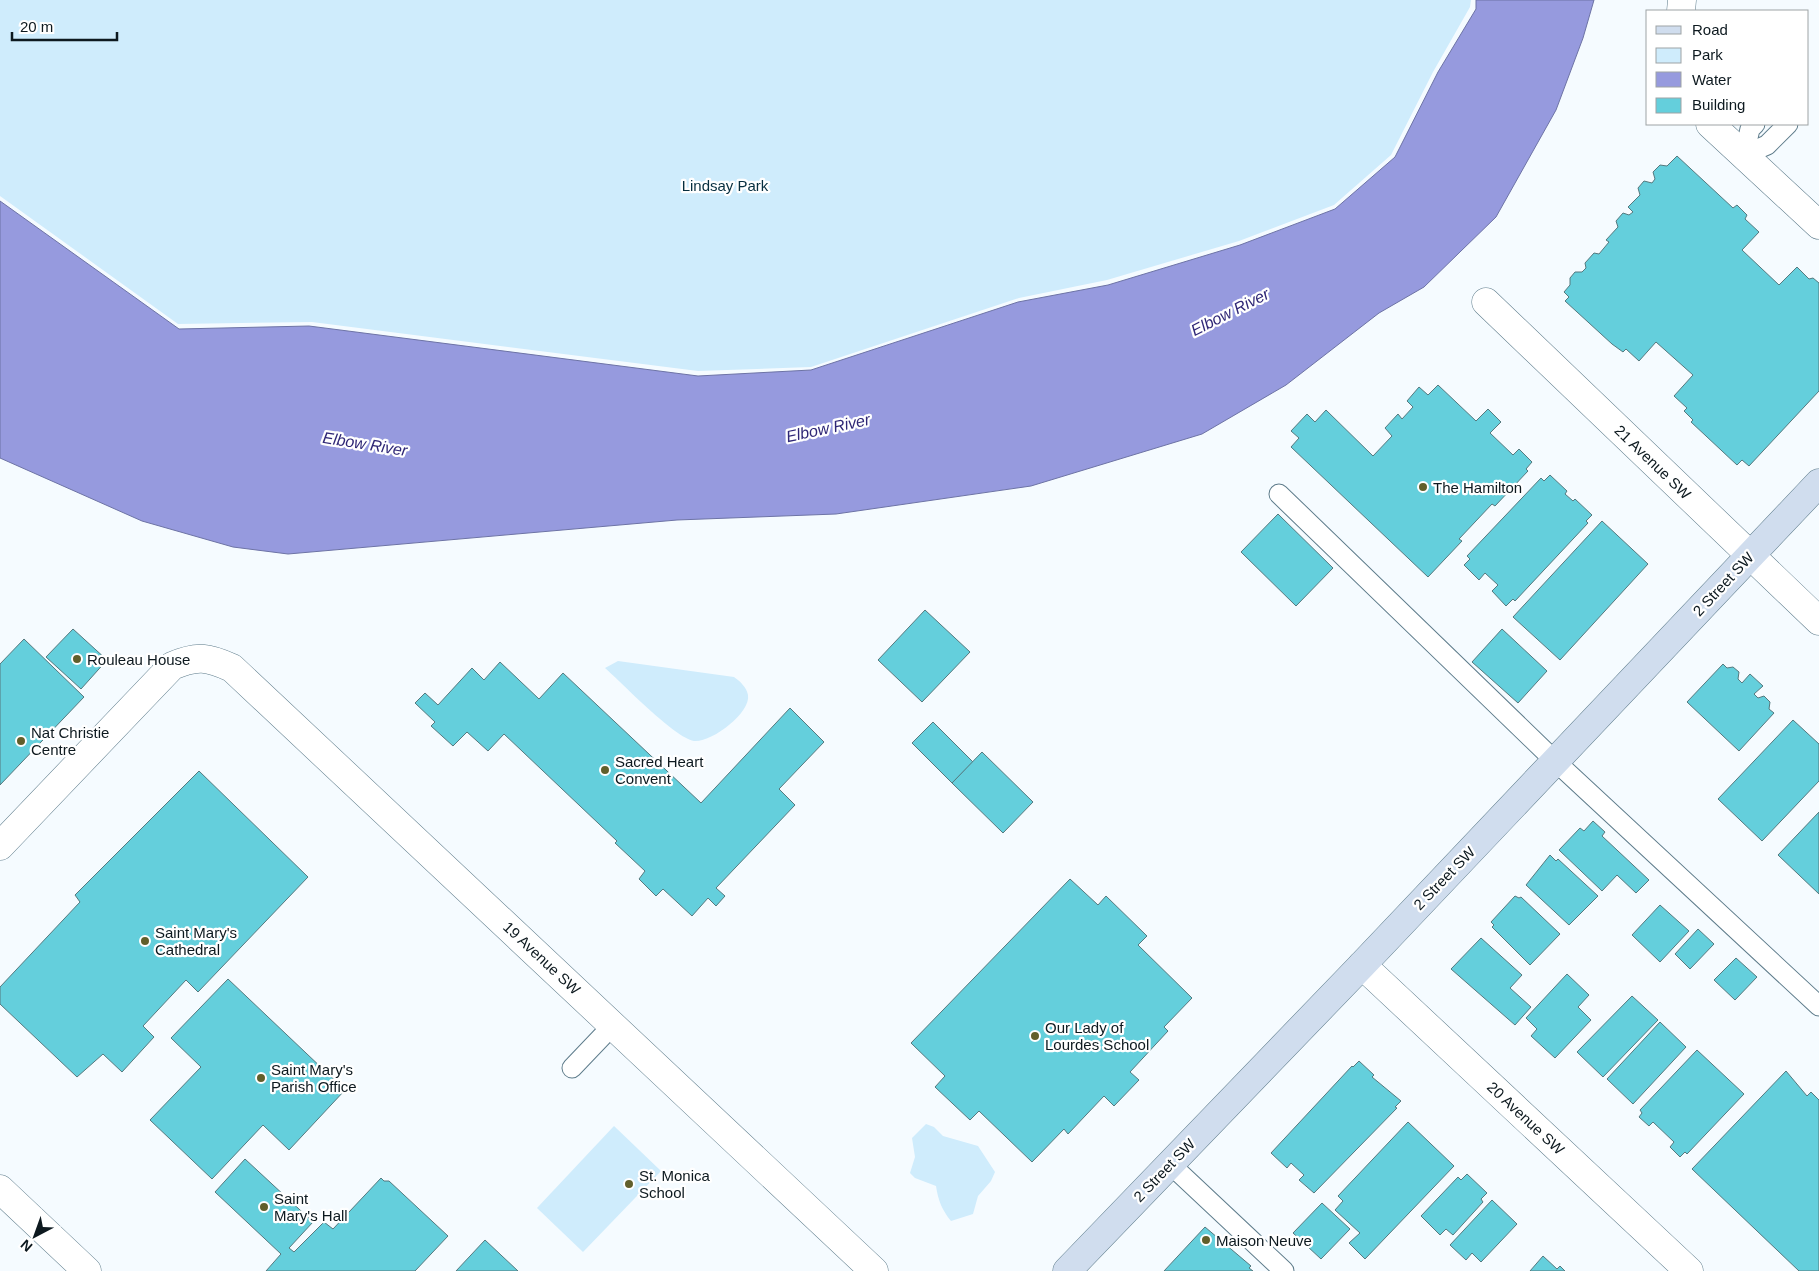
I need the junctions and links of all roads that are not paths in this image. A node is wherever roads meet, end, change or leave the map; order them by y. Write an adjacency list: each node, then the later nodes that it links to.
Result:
1 (1711, 125): 4 (street)
2 (1754, 125): 4 (lane)
3 (1787, 125): 4 (lane)
4 (1744, 155): 5 (street)
5 (1819, 225)
6 (1486, 302): 9 (street, 21 Avenue SW)
7 (1819, 483): 9 (street, 2 Street SW)
8 (1279, 494): 11 (lane)
9 (1751, 555): 10 (street, 21 Avenue SW); 11 (street, 2 Street SW)
10 (1819, 622)
11 (1555, 761): 13 (street, 2 Street SW); 14 (lane)
12 (0, 846): 15 (street, 19 Avenue SW)
13 (1362, 964): 17 (street, 2 Street SW); 23 (street, 20 Avenue SW)
14 (1819, 1006)
15 (613, 1025): 16 (lane); 20 (street, 19 Avenue SW)
16 (572, 1068)
17 (1170, 1164): 21 (street, 2 Street SW); 22 (lane)
18 (0, 1189): 19 (street)
19 (86, 1271)
20 (874, 1271)
21 (1067, 1271)
22 (1284, 1271)
23 (1689, 1271)

